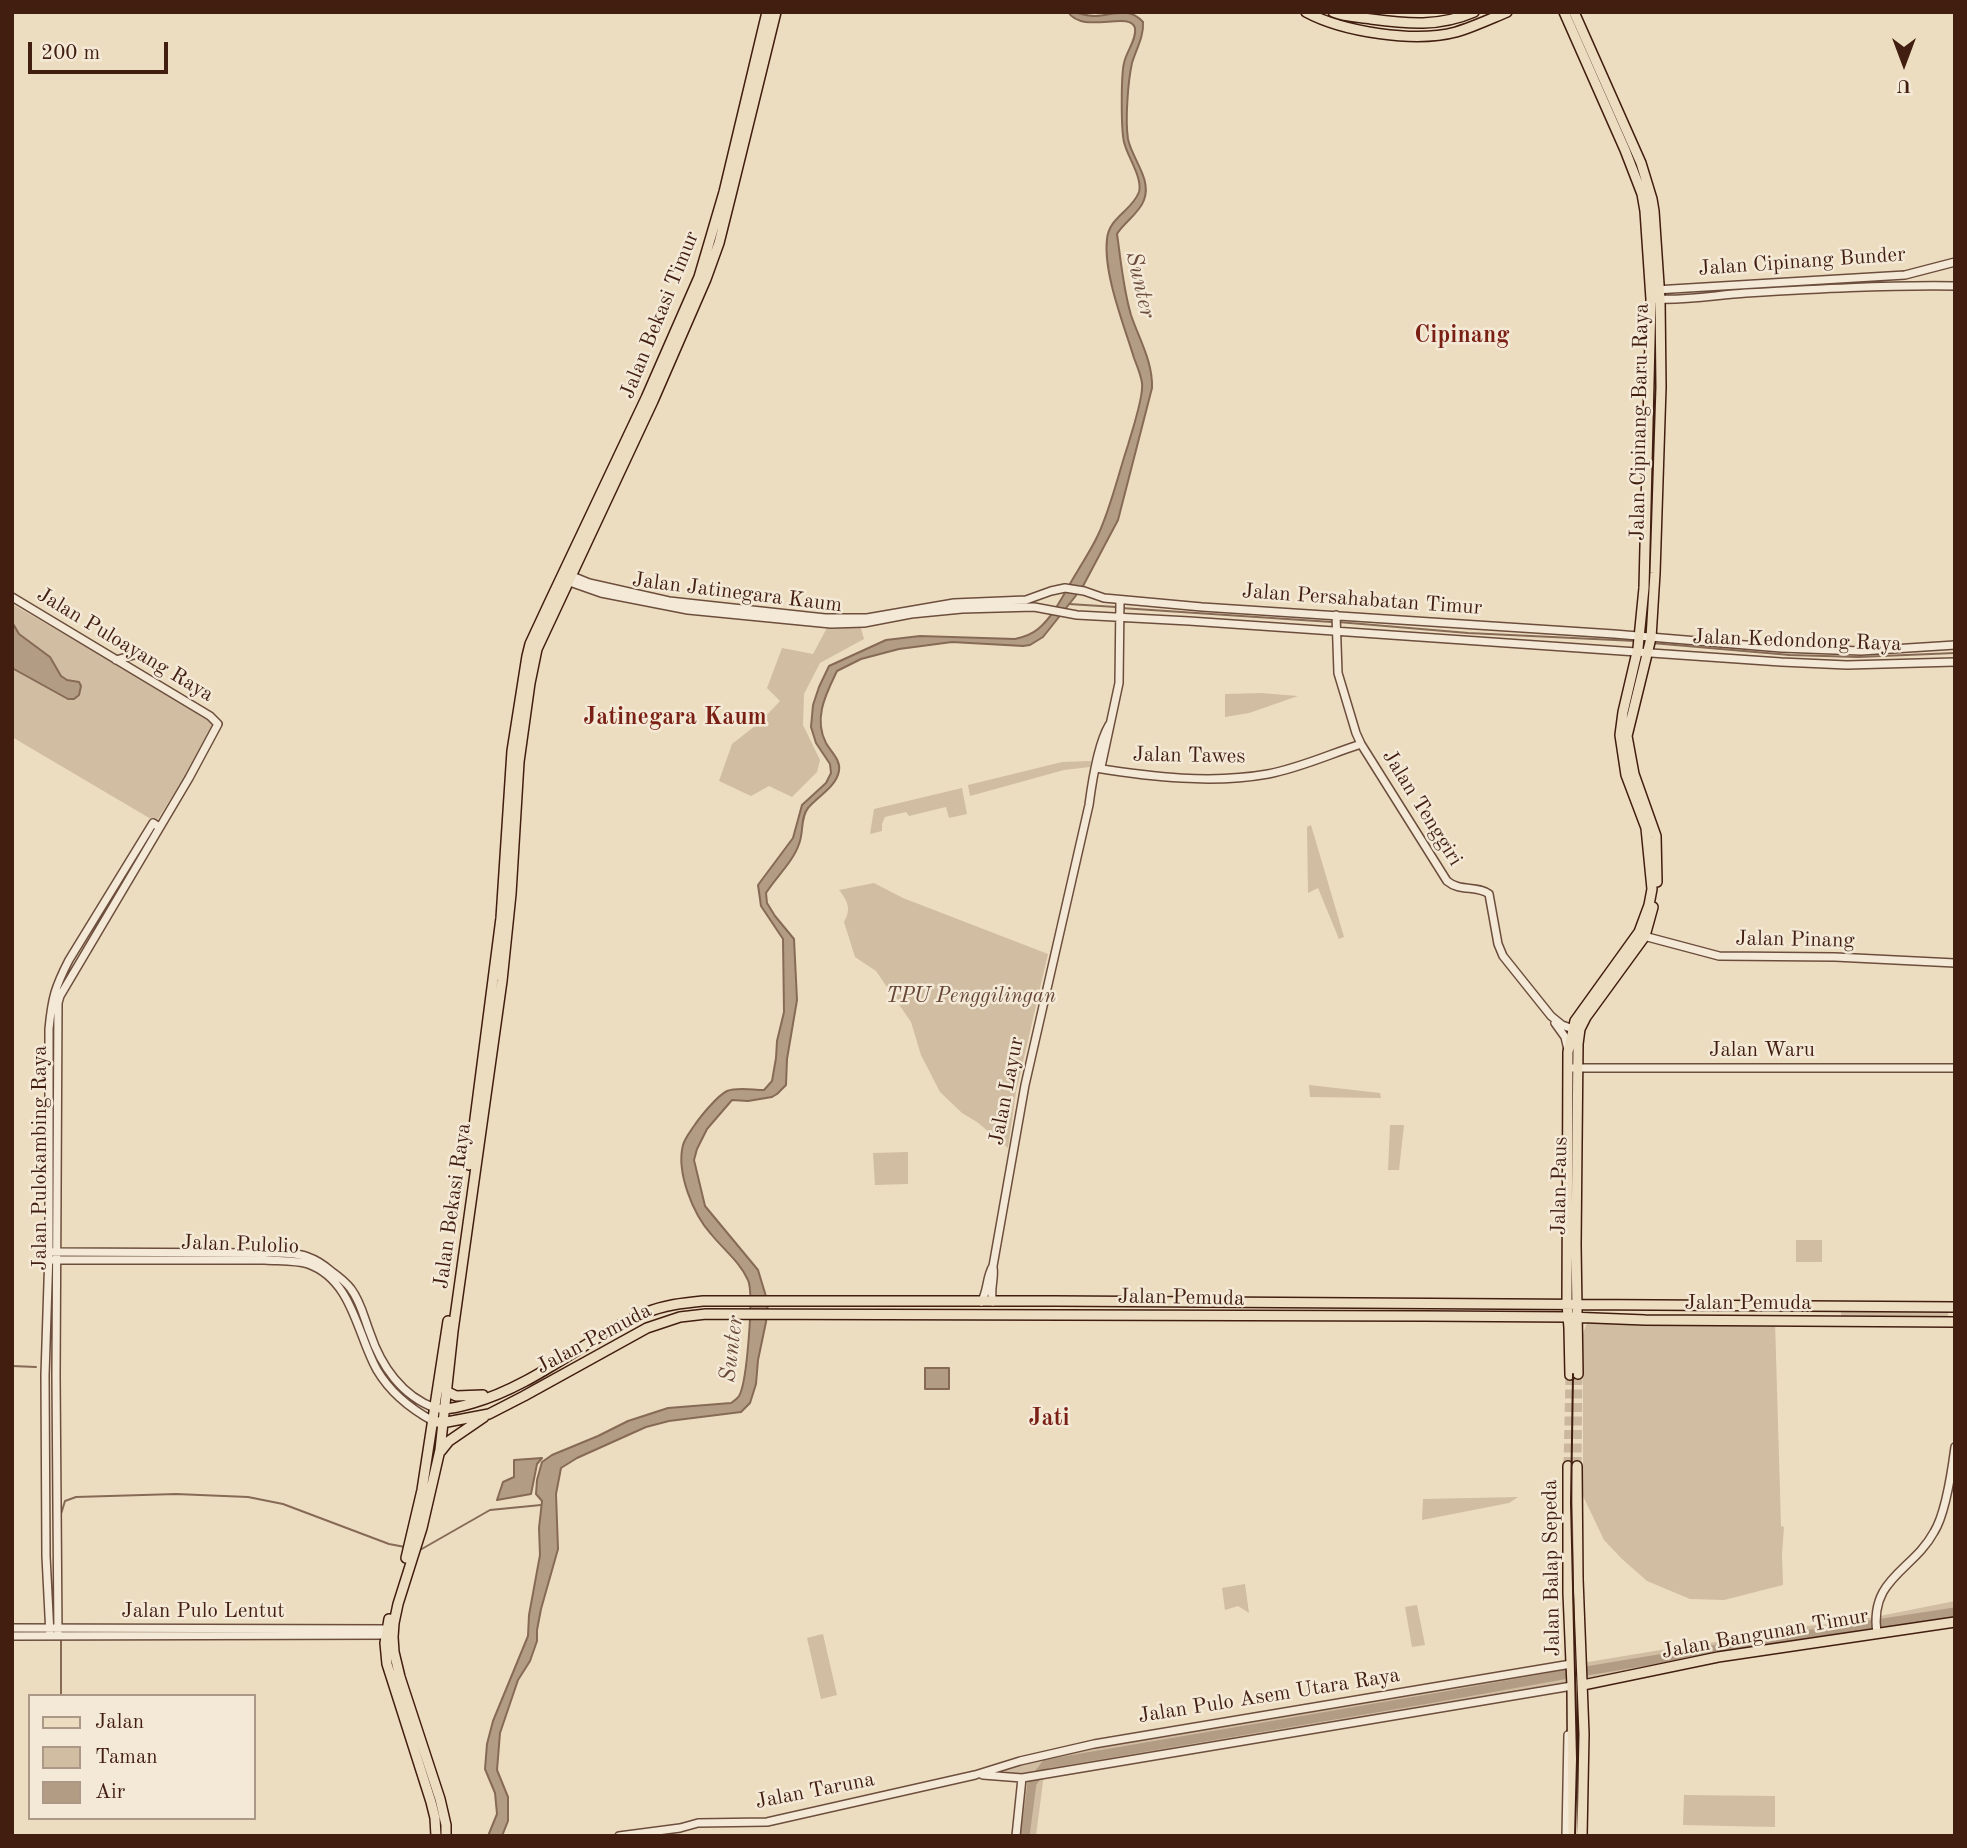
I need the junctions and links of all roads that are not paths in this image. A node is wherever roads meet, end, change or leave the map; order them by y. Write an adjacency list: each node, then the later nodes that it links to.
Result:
1 (1306, 12): 4 (main road)
2 (1333, 12): 3 (main road)
3 (1474, 12)
4 (1507, 12)
5 (1564, 12): 8 (main road, Jalan Cipinang Baru Raya)
6 (1574, 12): 8 (main road, Jalan Cipinang Baru Raya)
7 (774, 14): 16 (main road, Jalan Bekasi Timur)
8 (1609, 106): 15 (main road, Jalan Cipinang Baru Raya)
9 (1955, 262): 11 (street, Jalan Cipinang Bunder)
10 (1771, 282): 11 (street, Jalan Cipinang Bunder); 14 (street); 15 (street, Jalan Cipinang Bunder)
11 (1789, 282): 13 (street)
12 (1955, 286): 13 (street, Jalan Cipinang Bunder)
13 (1790, 291): 14 (street, Jalan Cipinang Bunder)
14 (1771, 292): 15 (street, Jalan Cipinang Bunder)
15 (1655, 294): 21 (main road, Jalan Cipinang Baru Raya)
16 (566, 577): 18 (street, Jalan Jatinegara Kaum); 51 (main road, Jalan Bekasi Raya)
17 (12, 597): 24 (street, Jalan Puloayang Raya)
18 (1035, 605): 19 (street); 19 (street, Jalan Persahabatan Timur)
19 (1120, 609): 20 (street); 20 (street, Jalan Persahabatan Timur); 28 (street, Jalan Layur)
20 (1336, 623): 21 (street, Jalan Persahabatan Timur); 21 (street); 27 (street, Jalan Tenggiri)
21 (1644, 644): 22 (street); 25 (street, Jalan Kedondong Raya); 31 (main road, Jalan Cipinang Baru Raya)
22 (1955, 645)
23 (141, 653): 24 (street)
24 (116, 660): 26 (street, Jalan Puloayang Raya)
25 (1955, 662)
26 (218, 724): 29 (street, Jalan Pulokambing Raya)
27 (1361, 744): 28 (street, Jalan Tawes); 34 (street, Jalan Tenggiri)
28 (1098, 768): 40 (street, Jalan Layur)
29 (156, 825): 30 (street, Jalan Pulokambing Raya); 32 (street, Jalan Pulokambing Raya)
30 (85, 935): 32 (street); 39 (street, Jalan Pulokambing Raya)
31 (1641, 936): 33 (street, Jalan Pinang); 35 (main road); 37 (main road)
32 (93, 941): 39 (street, Jalan Pulokambing Raya)
33 (1955, 963)
34 (1551, 1016): 35 (street, Jalan Tenggiri); 36 (street, Jalan Tenggiri)
35 (1573, 1029): 36 (main road)
36 (1568, 1052): 37 (main road)
37 (1573, 1068): 38 (street, Jalan Waru); 45 (main road, Jalan Paus)
38 (1955, 1068)
39 (53, 1256): 52 (street, Jalan Pulolio); 70 (street, Jalan Pulokambing Raya)
40 (993, 1266): 42 (street, Jalan Layur); 43 (street, Jalan Layur)
41 (838, 1301): 42 (main road, Jalan Pemuda); 47 (main road); 56 (main road, Jalan Pemuda)
42 (981, 1302): 43 (main road, Jalan Pemuda)
43 (993, 1302): 44 (main road, Jalan Pemuda)
44 (1424, 1303): 45 (main road, Jalan Pemuda); 48 (main road)
45 (1572, 1304): 46 (main road, Jalan Pemuda); 49 (main road)
46 (1955, 1307)
47 (838, 1314): 48 (main road, Jalan Pemuda); 59 (main road, Jalan Pemuda)
48 (1424, 1316): 49 (main road, Jalan Pemuda)
49 (1573, 1318): 50 (main road, Jalan Pemuda); 53 (main road)
50 (1955, 1322)
51 (449, 1331): 54 (main road, Jalan Bekasi Raya); 58 (main road, Jalan Bekasi Raya)
52 (366, 1336): 55 (street, Jalan Pulolio); 57 (street, Jalan Pulolio)
53 (1574, 1374)
54 (446, 1391): 56 (main road); 58 (main road, Jalan Bekasi Raya)
55 (407, 1392): 57 (street); 58 (street, Jalan Pulolio)
56 (499, 1394): 58 (main road, Jalan Pemuda)
57 (401, 1399): 60 (street, Jalan Pulolio)
58 (440, 1409): 60 (main road, Jalan Bekasi Raya); 61 (main road, Jalan Bekasi Raya)
59 (489, 1414): 61 (main road, Jalan Pemuda); 63 (main road)
60 (433, 1421): 61 (main road, Jalan Pemuda); 64 (main road, Jalan Bekasi Raya)
61 (443, 1423): 63 (main road, Jalan Bekasi Raya)
62 (1955, 1447): 69 (street)
63 (439, 1457): 64 (main road, Jalan Bekasi Raya)
64 (413, 1543): 71 (main road, Jalan Bekasi Raya)
65 (1569, 1615): 66 (main road); 66 (main road, Jalan Balap Sepeda); 73 (main road, Jalan Balap Sepeda)
66 (1580, 1615): 74 (main road, Jalan Balap Sepeda)
67 (1955, 1622): 69 (main road, Jalan Bangunan Timur)
68 (12, 1628): 70 (street, Jalan Pulo Lentut)
69 (1877, 1631): 74 (main road, Jalan Bangunan Timur)
70 (58, 1632): 71 (street, Jalan Pulo Lentut); 72 (street, Jalan Pulo Lentut)
71 (390, 1632): 81 (main road, Jalan Bekasi Raya); 82 (main road, Jalan Bekasi Raya)
72 (12, 1636)
73 (1571, 1667): 74 (main road, Jalan Balap Sepeda); 76 (street, Jalan Pulo Asem Utara Raya)
74 (1577, 1683): 75 (main road); 79 (street); 80 (main road)
75 (1572, 1698): 80 (main road); 85 (street)
76 (1002, 1767): 77 (street, Jalan Pulo Asem Utara Raya); 78 (street)
77 (975, 1775): 78 (street); 83 (street, Jalan Taruna)
78 (1004, 1776): 79 (street)
79 (1024, 1778): 84 (street)
80 (1579, 1829): 86 (main road)
81 (436, 1836)
82 (446, 1836)
83 (619, 1836)
84 (1016, 1836)
85 (1566, 1836)
86 (1573, 1836)

